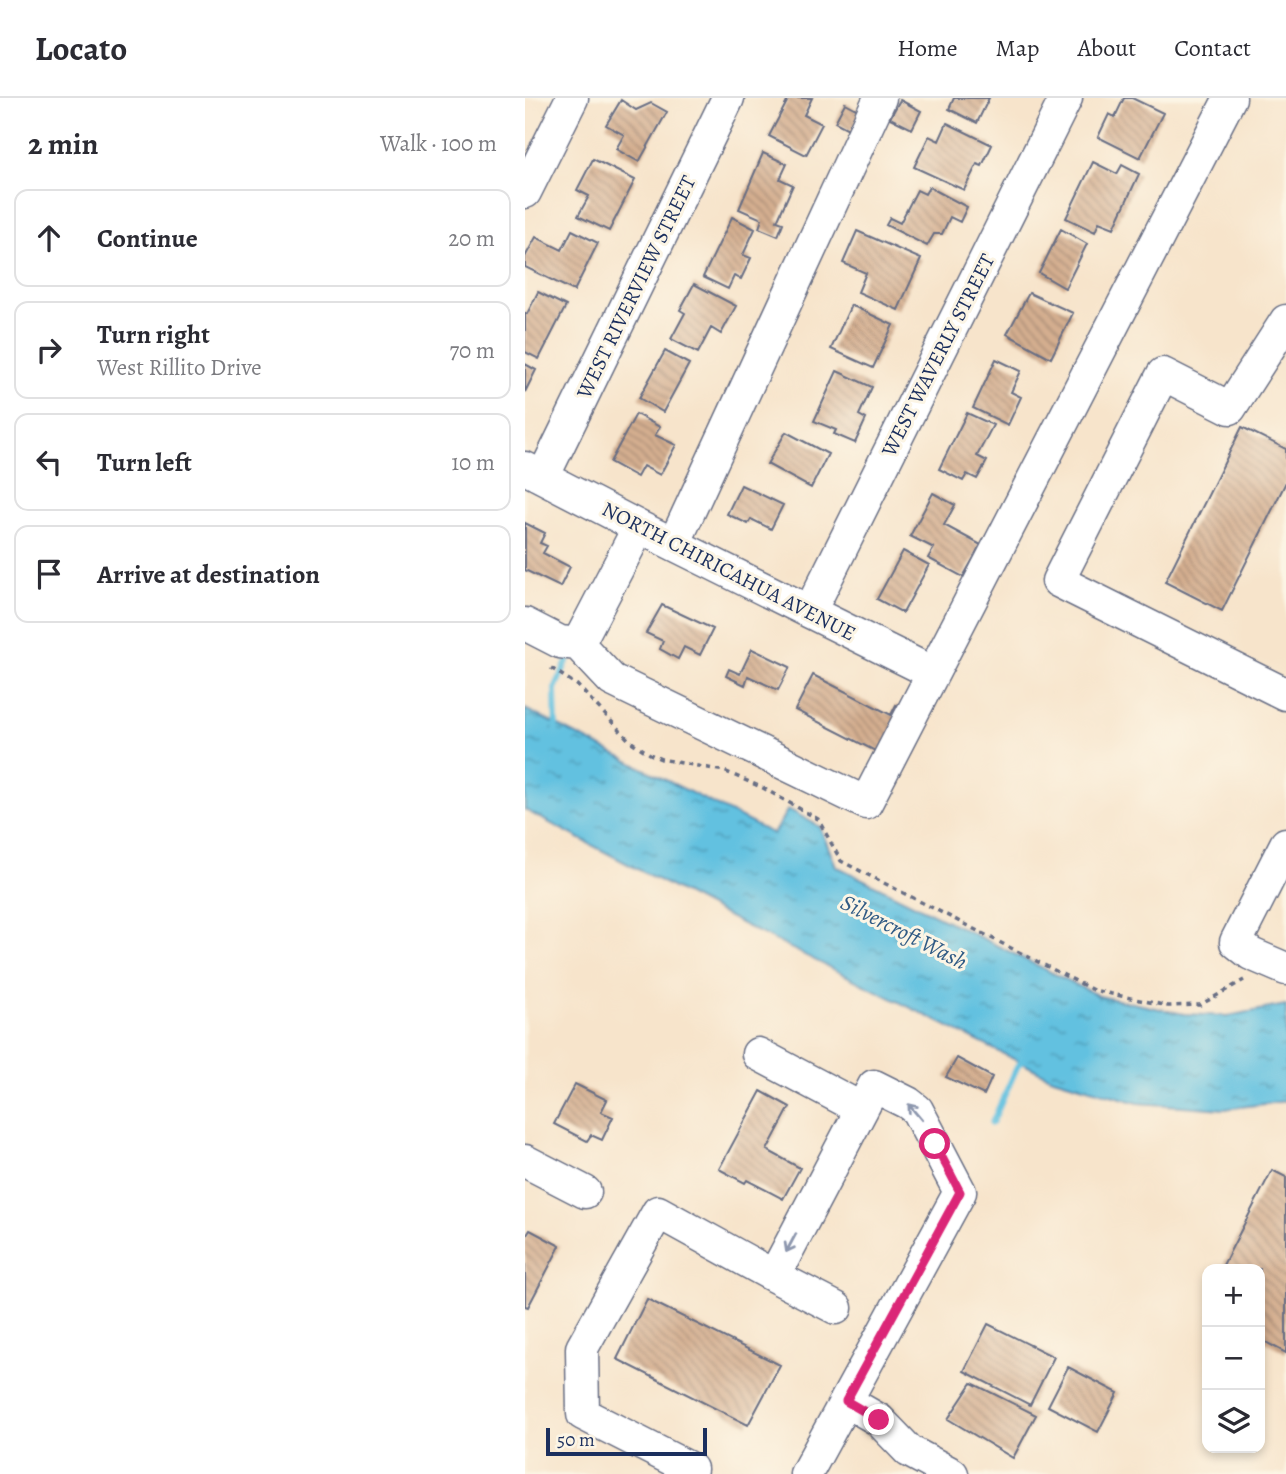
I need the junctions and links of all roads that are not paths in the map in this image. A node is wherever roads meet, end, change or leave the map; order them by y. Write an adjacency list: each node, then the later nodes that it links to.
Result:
1 (572, 98): 6 (street)
2 (729, 98): 8 (street, WEST RIVERVIEW STREET)
3 (880, 98): 10 (street)
4 (1066, 98): 11 (street, WEST WAVERLY STREET)
5 (1230, 98): 14 (street)
6 (525, 192)
7 (1286, 321): 15 (street)
8 (534, 472): 9 (street, NORTH CHIRICAHUA AVENUE)
9 (639, 527): 10 (street, NORTH CHIRICAHUA AVENUE); 13 (street)
10 (674, 544): 11 (street, NORTH CHIRICAHUA AVENUE)
11 (810, 611): 14 (street, NORTH CHIRICAHUA AVENUE)
12 (525, 624): 13 (street)
13 (578, 645): 14 (street)
14 (933, 673)
15 (1286, 693)
16 (1286, 844): 17 (street)
17 (1280, 966)
18 (758, 1054): 19 (street)
19 (862, 1109): 22 (street, one-way to 22); 24 (street, one-way to 19)
20 (525, 1161): 21 (street)
21 (585, 1192)
22 (774, 1276): 23 (street); 25 (street)
23 (837, 1308)
24 (846, 1401): 26 (street); 27 (street)
25 (691, 1469)
26 (807, 1474)
27 (952, 1474)

